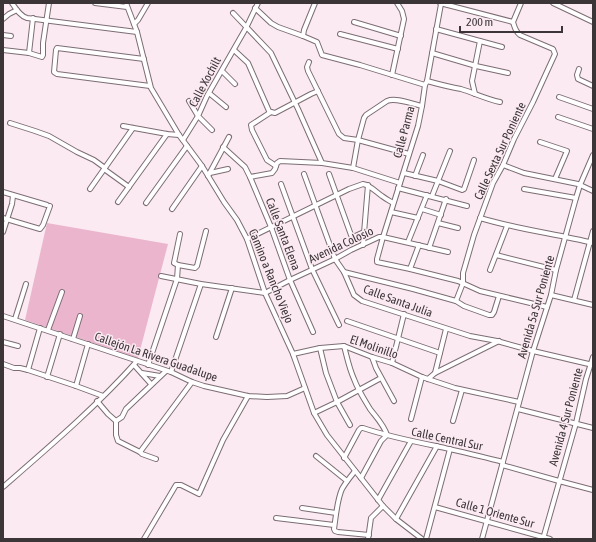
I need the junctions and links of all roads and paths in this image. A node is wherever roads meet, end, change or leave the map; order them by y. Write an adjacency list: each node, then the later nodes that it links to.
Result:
1 (12, 3): 13 (street)
2 (49, 3): 17 (street)
3 (94, 3): 11 (street)
4 (148, 3): 21 (street)
5 (258, 3): 12 (street, Calle Xochilt)
6 (315, 3): 28 (street)
7 (397, 3): 29 (street)
8 (440, 3): 19 (street); 22 (street, Calle Parma)
9 (521, 3): 19 (street)
10 (553, 3): 20 (street)
11 (126, 5): 21 (street, Camino a Rancho Viejo)
12 (255, 8): 23 (street, Calle Xochilt); 28 (street)
13 (17, 10): 15 (street); 16 (street)
14 (233, 13): 23 (street)
15 (33, 18): 17 (street); 35 (street)
16 (3, 19)
17 (47, 20): 24 (street); 35 (street)
18 (354, 22): 29 (street)
19 (514, 22): 81 (street, Calle Sexta Sur Poniente)
20 (593, 22)
21 (134, 24): 24 (street, Camino a Rancho Viejo)
22 (436, 29): 30 (street); 36 (street, Calle Parma)
23 (245, 30): 34 (street, Calle Xochilt); 54 (street)
24 (137, 32): 37 (street, Camino a Rancho Viejo)
25 (340, 34): 32 (street)
26 (3, 35): 27 (street)
27 (11, 36)
28 (303, 36): 43 (street)
29 (401, 36): 32 (street)
30 (480, 41): 31 (street); 39 (street)
31 (502, 47)
32 (398, 49): 43 (street)
33 (3, 50): 35 (street)
34 (234, 50): 41 (street, Calle Xochilt); 59 (street)
35 (29, 53)
36 (432, 53): 39 (street); 44 (street, Calle Parma)
37 (144, 59): 47 (street, Camino a Rancho Viejo); 47 (street)
38 (309, 62): 49 (street)
39 (476, 66): 42 (street); 51 (street)
40 (579, 69): 48 (street)
41 (222, 71): 45 (street); 50 (street, Calle Xochilt)
42 (508, 73)
43 (392, 75): 46 (street)
44 (427, 81): 46 (street, Calle Parma); 51 (street)
45 (235, 84)
46 (425, 85): 56 (street, Calle Parma)
47 (150, 86): 68 (street, Camino a Rancho Viejo)
48 (593, 86)
49 (318, 91): 54 (street); 71 (street)
50 (209, 93): 57 (street); 60 (street, Calle Xochilt)
51 (475, 94): 55 (street)
52 (559, 97): 58 (street)
53 (189, 101): 60 (street)
54 (295, 102): 59 (street); 80 (street)
55 (500, 102)
56 (422, 106): 71 (street); 76 (street, Calle Parma)
57 (226, 107)
58 (593, 109)
59 (271, 112): 83 (street)
60 (198, 116): 66 (street); 70 (street, Calle Xochilt)
61 (558, 117): 65 (street)
62 (10, 123): 84 (street)
63 (123, 126): 64 (street)
64 (133, 128): 67 (street); 84 (street)
65 (593, 129)
66 (212, 130)
67 (167, 134): 68 (street); 99 (street)
68 (180, 135): 70 (street, Camino a Rancho Viejo)
69 (228, 137): 74 (street)
70 (183, 140): 73 (street, Camino a Rancho Viejo)
71 (358, 140): 76 (street); 85 (street)
72 (540, 142): 93 (street)
73 (187, 146): 82 (street, Camino a Rancho Viejo); 111 (street)
74 (223, 147): 88 (street); 92 (street, Calle Santa Elena)
75 (450, 151): 94 (street)
76 (409, 154): 87 (street, Calle Parma)
77 (423, 155): 91 (street)
78 (593, 156): 97 (street, Avenida 5a Sur Poniente)
79 (474, 160): 94 (street)
80 (322, 163): 83 (street); 85 (street)
81 (503, 165): 93 (street); 123 (street, Calle Sexta Sur Poniente)
82 (202, 166): 88 (street, Camino a Rancho Viejo); 116 (street)
83 (276, 166): 92 (street)
84 (105, 168): 99 (street); 100 (street)
85 (353, 168): 98 (street)
86 (228, 169): 88 (street)
87 (404, 173): 91 (street); 98 (street, Calle Parma)
88 (209, 174): 135 (street, Camino a Rancho Viejo)
89 (304, 174): 114 (street, Calle Santa Julia)
90 (329, 174): 106 (street)
91 (415, 176): 94 (street)
92 (250, 177): 126 (street, Calle Santa Elena)
93 (555, 179): 97 (street)
94 (438, 181): 107 (street)
95 (281, 184): 120 (street)
96 (368, 185): 106 (street); 112 (street); 131 (street)
97 (580, 185): 102 (street); 108 (street, Avenida 5a Sur Poniente)
98 (399, 186): 104 (street); 112 (street, Calle Parma)
99 (129, 187): 110 (street)
100 (90, 189)
101 (524, 189): 108 (street)
102 (593, 191)
103 (4, 193): 105 (street); 113 (street)
104 (427, 195): 107 (street); 117 (street)
105 (13, 196): 113 (street); 121 (street)
106 (337, 196): 114 (street); 131 (street)
107 (432, 196): 109 (street)
108 (576, 198): 134 (street, Avenida 5a Sur Poniente)
109 (446, 200): 115 (street); 119 (street)
110 (118, 202)
111 (146, 203)
112 (394, 203): 118 (street, Calle Parma)
113 (12, 204): 121 (street)
114 (316, 205): 120 (street); 143 (street, Calle Santa Julia)
115 (467, 206)
116 (172, 209)
117 (422, 209): 119 (street); 122 (street)
118 (391, 212): 122 (street); 133 (street, Calle Parma)
119 (441, 215): 124 (street)
120 (293, 217): 126 (street); 145 (street)
121 (5, 218): 130 (street)
122 (418, 218): 136 (street)
123 (480, 218): 125 (street); 153 (street, Calle Sexta Sur Poniente)
124 (438, 223): 127 (street); 140 (street)
125 (507, 226): 134 (street); 142 (street)
126 (271, 227): 135 (street); 152 (street, Calle Santa Elena)
127 (458, 228)
128 (206, 231): 144 (street)
129 (593, 231): 137 (street)
130 (3, 232)
131 (364, 232): 138 (street)
132 (180, 234): 144 (street)
133 (383, 237): 136 (street); 138 (street, Avenida Colosio); 146 (street, Calle Parma)
134 (566, 237): 137 (street); 148 (street, Avenida 5a Sur Poniente)
135 (246, 240): 158 (street, Camino a Rancho Viejo)
136 (408, 242): 139 (street)
137 (591, 243): 161 (street)
138 (363, 244): 143 (street, Avenida Colosio)
139 (419, 245): 140 (street); 146 (street)
140 (429, 248): 141 (street)
141 (448, 252)
142 (496, 255): 147 (street); 148 (street)
143 (335, 259): 145 (street, Avenida Colosio); 149 (street, Calle Santa Julia)
144 (178, 265): 151 (street)
145 (312, 269): 152 (street, Avenida Colosio); 170 (street)
146 (410, 269): 153 (street)
147 (490, 270)
148 (556, 270): 159 (street, Avenida 5a Sur Poniente)
149 (344, 272): 162 (street); 165 (street, Calle Santa Julia)
150 (161, 276): 151 (street)
151 (177, 279): 155 (street); 193 (street)
152 (290, 280): 158 (street, Avenida Colosio); 174 (street, Calle Santa Elena)
153 (462, 282): 160 (street); 162 (street, Calle Sexta Sur Poniente)
154 (26, 284): 168 (street)
155 (201, 284): 156 (street); 197 (street)
156 (232, 288): 158 (street); 176 (street)
157 (62, 292): 173 (street)
158 (265, 292): 187 (street, Camino a Rancho Viejo)
159 (550, 295): 161 (street); 164 (street, Avenida 5a Sur Poniente)
160 (499, 296): 162 (street); 164 (street)
161 (574, 300): 163 (street)
162 (456, 301)
163 (593, 305)
164 (547, 307): 185 (street, Avenida 5a Sur Poniente)
165 (404, 314): 172 (street, Calle Santa Julia); 177 (street)
166 (3, 316): 168 (street, Callejón La Rivera Guadalupe)
167 (80, 316): 178 (street)
168 (15, 319): 171 (street, Callejón La Rivera Guadalupe)
169 (348, 321): 177 (street)
170 (339, 325)
171 (40, 328): 173 (street, Callejón La Rivera Guadalupe); 195 (street)
172 (446, 329): 179 (street, Calle Santa Julia); 186 (street)
173 (48, 330): 175 (street, Callejón La Rivera Guadalupe)
174 (313, 332)
175 (60, 334): 178 (street, Callejón La Rivera Guadalupe); 201 (street)
176 (216, 338)
177 (398, 338): 186 (street); 191 (street)
178 (73, 339): 181 (street, Callejón La Rivera Guadalupe)
179 (498, 341): 185 (street, Calle Santa Julia); 199 (street)
180 (3, 342): 182 (street)
181 (88, 344): 190 (street, Callejón La Rivera Guadalupe); 207 (street)
182 (18, 346)
183 (344, 346): 184 (street, El Molinillo); 188 (street, El Molinillo); 209 (street)
184 (320, 348): 187 (street, El Molinillo); 215 (street)
185 (533, 351): 194 (street, Calle Santa Julia); 216 (street, Avenida 5a Sur Poniente)
186 (440, 353): 199 (street)
187 (293, 354): 208 (street, Camino a Rancho Viejo)
188 (372, 357): 191 (street, El Molinillo); 203 (street)
189 (593, 357): 194 (street, Avenida 4 Sur Poniente)
190 (136, 363): 193 (street, Callejón La Rivera Guadalupe); 198 (street); 211 (street)
191 (392, 363): 202 (street, El Molinillo)
192 (3, 364): 195 (street)
193 (148, 365): 196 (street, Callejón La Rivera Guadalupe)
194 (592, 365): 222 (street, Avenida 4 Sur Poniente)
195 (28, 370): 201 (street)
196 (166, 371): 197 (street, Callejón La Rivera Guadalupe); 200 (street)
197 (171, 372): 205 (street, Callejón La Rivera Guadalupe)
198 (142, 373): 200 (street); 206 (street)
199 (435, 373): 204 (street)
200 (160, 376): 206 (street)
201 (47, 377): 207 (street)
202 (422, 377): 204 (street, El Molinillo); 219 (street)
203 (381, 378): 209 (street); 214 (street)
204 (428, 379): 210 (street, El Molinillo)
205 (192, 382): 212 (street, Callejón La Rivera Guadalupe); 229 (street)
206 (151, 384): 220 (street)
207 (76, 386): 211 (street)
208 (305, 388): 212 (street, Callejón La Rivera Guadalupe); 218 (street, Camino a Rancho Viejo)
209 (359, 390): 215 (street); 225 (street)
210 (462, 390): 216 (street, El Molinillo); 221 (street)
211 (103, 396): 213 (street)
212 (248, 396): 251 (street)
213 (97, 401): 220 (street); 238 (street)
214 (394, 401)
215 (338, 402): 218 (street); 223 (street)
216 (519, 402): 217 (street, Avenida 5a Sur Poniente)
217 (518, 409): 222 (street); 233 (street, Avenida 5a Sur Poniente)
218 (314, 413): 231 (street, Camino a Rancho Viejo)
219 (411, 419)
220 (116, 421): 229 (street)
221 (453, 421)
222 (576, 423): 224 (street); 237 (street, Avenida 4 Sur Poniente)
223 (350, 425)
224 (593, 428)
225 (387, 435): 226 (street, Calle Central Sur); 231 (street, Calle Central Sur); 235 (street)
226 (411, 441): 227 (street, Calle Central Sur); 240 (street)
227 (437, 446): 228 (street, Calle Central Sur); 246 (street)
228 (450, 449): 233 (street, Calle Central Sur); 242 (street)
229 (140, 452): 232 (street)
230 (316, 456): 236 (street)
231 (344, 458): 234 (street, Camino a Rancho Viejo)
232 (156, 459)
233 (502, 463): 237 (street, Calle Central Sur); 247 (street, Avenida 5a Sur Poniente)
234 (355, 471): 235 (street, Camino a Rancho Viejo); 236 (street)
235 (361, 478): 240 (street, Camino a Rancho Viejo)
236 (347, 480): 244 (street)
237 (559, 482): 239 (street, Calle Central Sur); 250 (street, Avenida 4 Sur Poniente)
238 (3, 487)
239 (593, 490)
240 (378, 500): 241 (street, Camino a Rancho Viejo)
241 (383, 506): 246 (street, Camino a Rancho Viejo); 249 (street)
242 (435, 507): 247 (street, Calle 1 Oriente Sur); 253 (street)
243 (302, 508): 244 (street)
244 (336, 513): 248 (street)
245 (276, 518): 248 (street)
246 (396, 519): 252 (street, Camino a Rancho Viejo)
247 (487, 521): 250 (street, Calle 1 Oriente Sur); 254 (street, Avenida 5a Sur Poniente)
248 (334, 525): 249 (street)
249 (368, 537)
250 (543, 538): 255 (street, Calle 1 Oriente Sur)
251 (144, 539)
252 (422, 539)
253 (426, 539)
254 (482, 539)
255 (550, 539)

